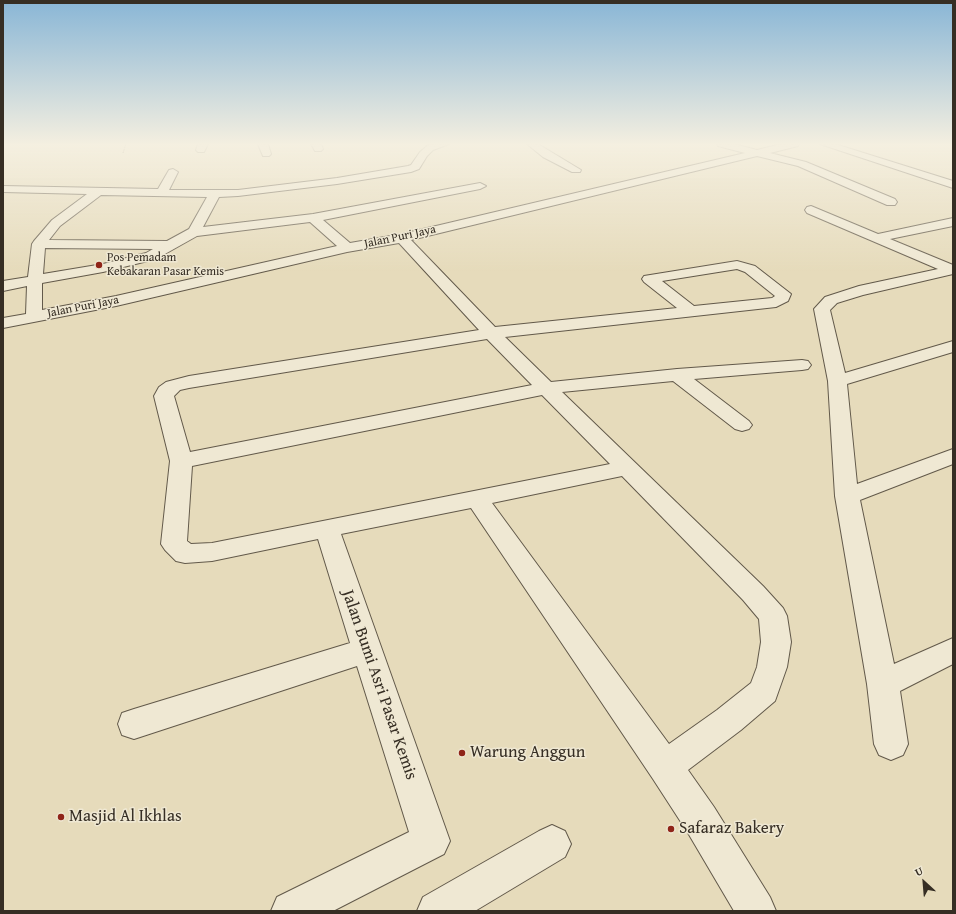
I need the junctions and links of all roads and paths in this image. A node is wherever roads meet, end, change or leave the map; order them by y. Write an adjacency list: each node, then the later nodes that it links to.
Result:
1 (165, 187): 8 (street)
2 (284, 187): 9 (street)
3 (477, 187): 12 (street)
4 (612, 187): 15 (street, Jalan Puri Jaya)
5 (855, 187): 10 (street)
6 (3, 189): 7 (street)
7 (99, 191): 8 (street); 17 (street)
8 (162, 192): 9 (street)
9 (214, 194): 14 (street)
10 (891, 202)
11 (811, 210): 16 (street)
12 (313, 218): 14 (street); 18 (street)
13 (953, 222): 16 (street)
14 (194, 232): 19 (street)
15 (402, 238): 18 (street, Jalan Puri Jaya); 27 (street)
16 (876, 238): 20 (street)
17 (39, 244): 19 (street); 21 (street)
18 (342, 244): 22 (street, Jalan Puri Jaya)
19 (170, 245): 22 (street)
20 (952, 270): 31 (street)
21 (35, 281): 22 (street); 23 (street); 25 (street)
22 (108, 283): 25 (street, Jalan Puri Jaya)
23 (3, 286)
24 (691, 311): 24 (street); 27 (street)
25 (34, 317): 26 (street, Jalan Puri Jaya)
26 (3, 323)
27 (491, 333): 32 (street); 35 (street)
28 (953, 346): 31 (street)
29 (802, 366): 30 (street)
30 (677, 375): 32 (street); 33 (street)
31 (837, 381): 37 (street)
32 (547, 388): 35 (street); 36 (street)
33 (742, 425)
34 (953, 456): 37 (street)
35 (181, 460): 39 (street)
36 (628, 468): 38 (street); 45 (street)
37 (847, 496): 42 (street)
38 (477, 499): 39 (street); 45 (street)
39 (326, 529): 40 (street, Jalan Bumi Asri Pasar Kemis)
40 (367, 650): 43 (street); 47 (street, Jalan Bumi Asri Pasar Kemis)
41 (953, 650): 42 (street)
42 (882, 684): 44 (street)
43 (134, 724)
44 (891, 744)
45 (666, 767): 49 (street)
46 (552, 844): 48 (street)
47 (291, 911)
48 (437, 911)
49 (756, 911)

